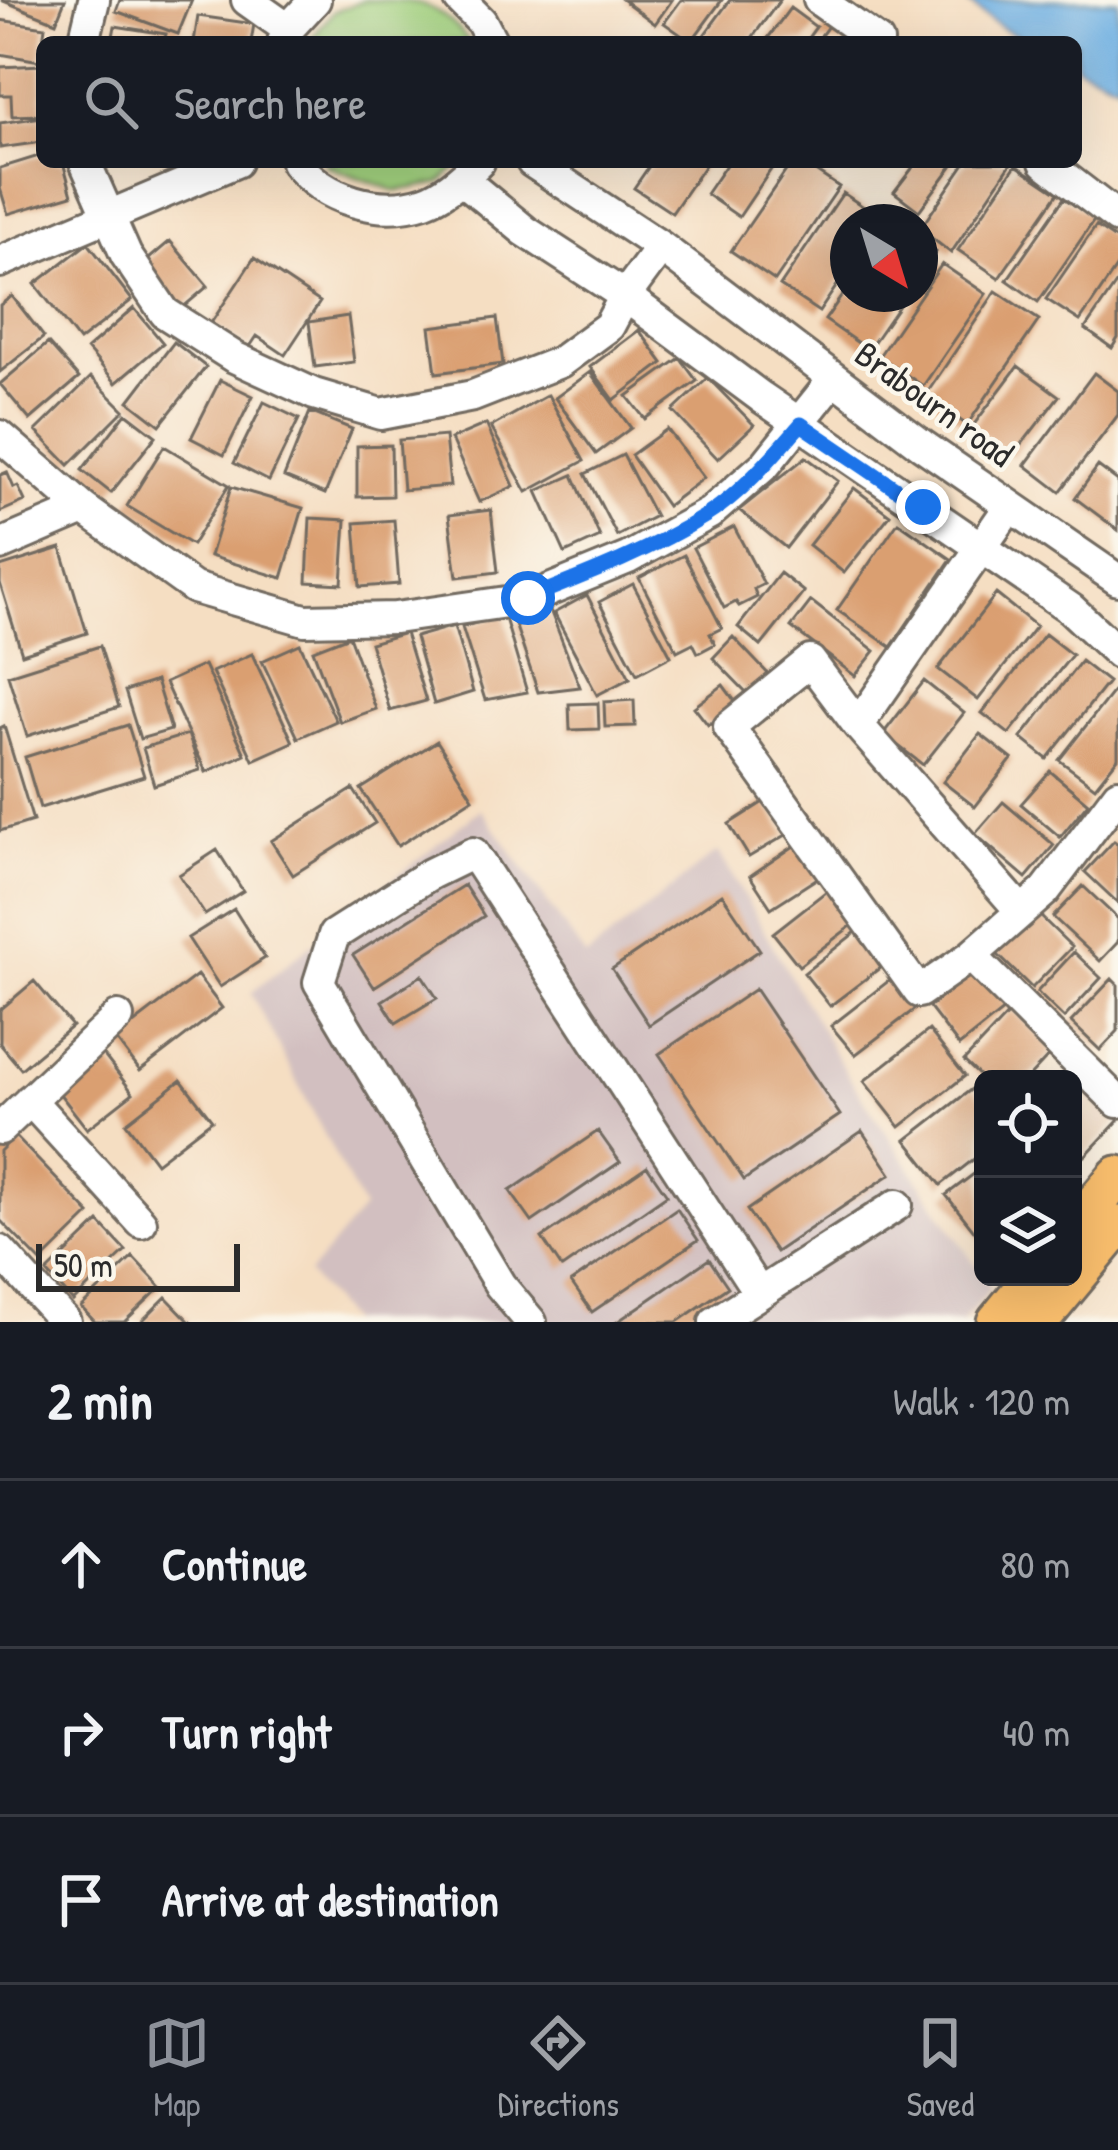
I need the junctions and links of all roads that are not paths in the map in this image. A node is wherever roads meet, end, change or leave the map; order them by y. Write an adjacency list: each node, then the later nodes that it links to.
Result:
1 (94, 0): 6 (street)
2 (247, 0): 7 (street)
3 (316, 0): 7 (street)
4 (460, 0): 8 (street)
5 (819, 0): 9 (street)
6 (85, 36)
7 (285, 36)
8 (489, 36)
9 (870, 36)
10 (88, 168): 16 (street)
11 (222, 168): 16 (street)
12 (301, 168): 15 (street)
13 (541, 168): 18 (street, Brabourn road)
14 (1053, 168): 17 (street)
15 (470, 171): 20 (street)
16 (108, 216): 19 (street); 20 (street)
17 (1118, 218)
18 (661, 247): 20 (street); 21 (street, Brabourn road)
19 (0, 262)
20 (625, 296): 22 (street)
21 (834, 379): 22 (street); 24 (street, Brabourn road)
22 (801, 424): 25 (street); 27 (street)
23 (0, 436): 25 (street)
24 (1010, 506): 27 (street); 28 (street, Brabourn road)
25 (84, 509): 26 (street)
26 (0, 545)
27 (982, 547): 29 (street); 30 (street)
28 (1115, 572)
29 (1118, 653)
30 (858, 725): 32 (street); 33 (street)
31 (1118, 794): 32 (street)
32 (1021, 911): 33 (street)
33 (971, 956): 36 (street)
34 (118, 1017): 35 (street)
35 (30, 1100): 37 (street); 41 (street)
36 (1118, 1102)
37 (0, 1129)
38 (1118, 1176): 40 (main road)
39 (896, 1205): 45 (street)
40 (1082, 1219)
41 (141, 1222)
42 (1118, 1226): 50 (main road)
43 (0, 1251): 46 (street)
44 (1027, 1286): 49 (main road)
45 (759, 1293): 47 (street); 48 (street)
46 (65, 1322)
47 (531, 1322)
48 (715, 1322)
49 (997, 1322)
50 (1038, 1322)

